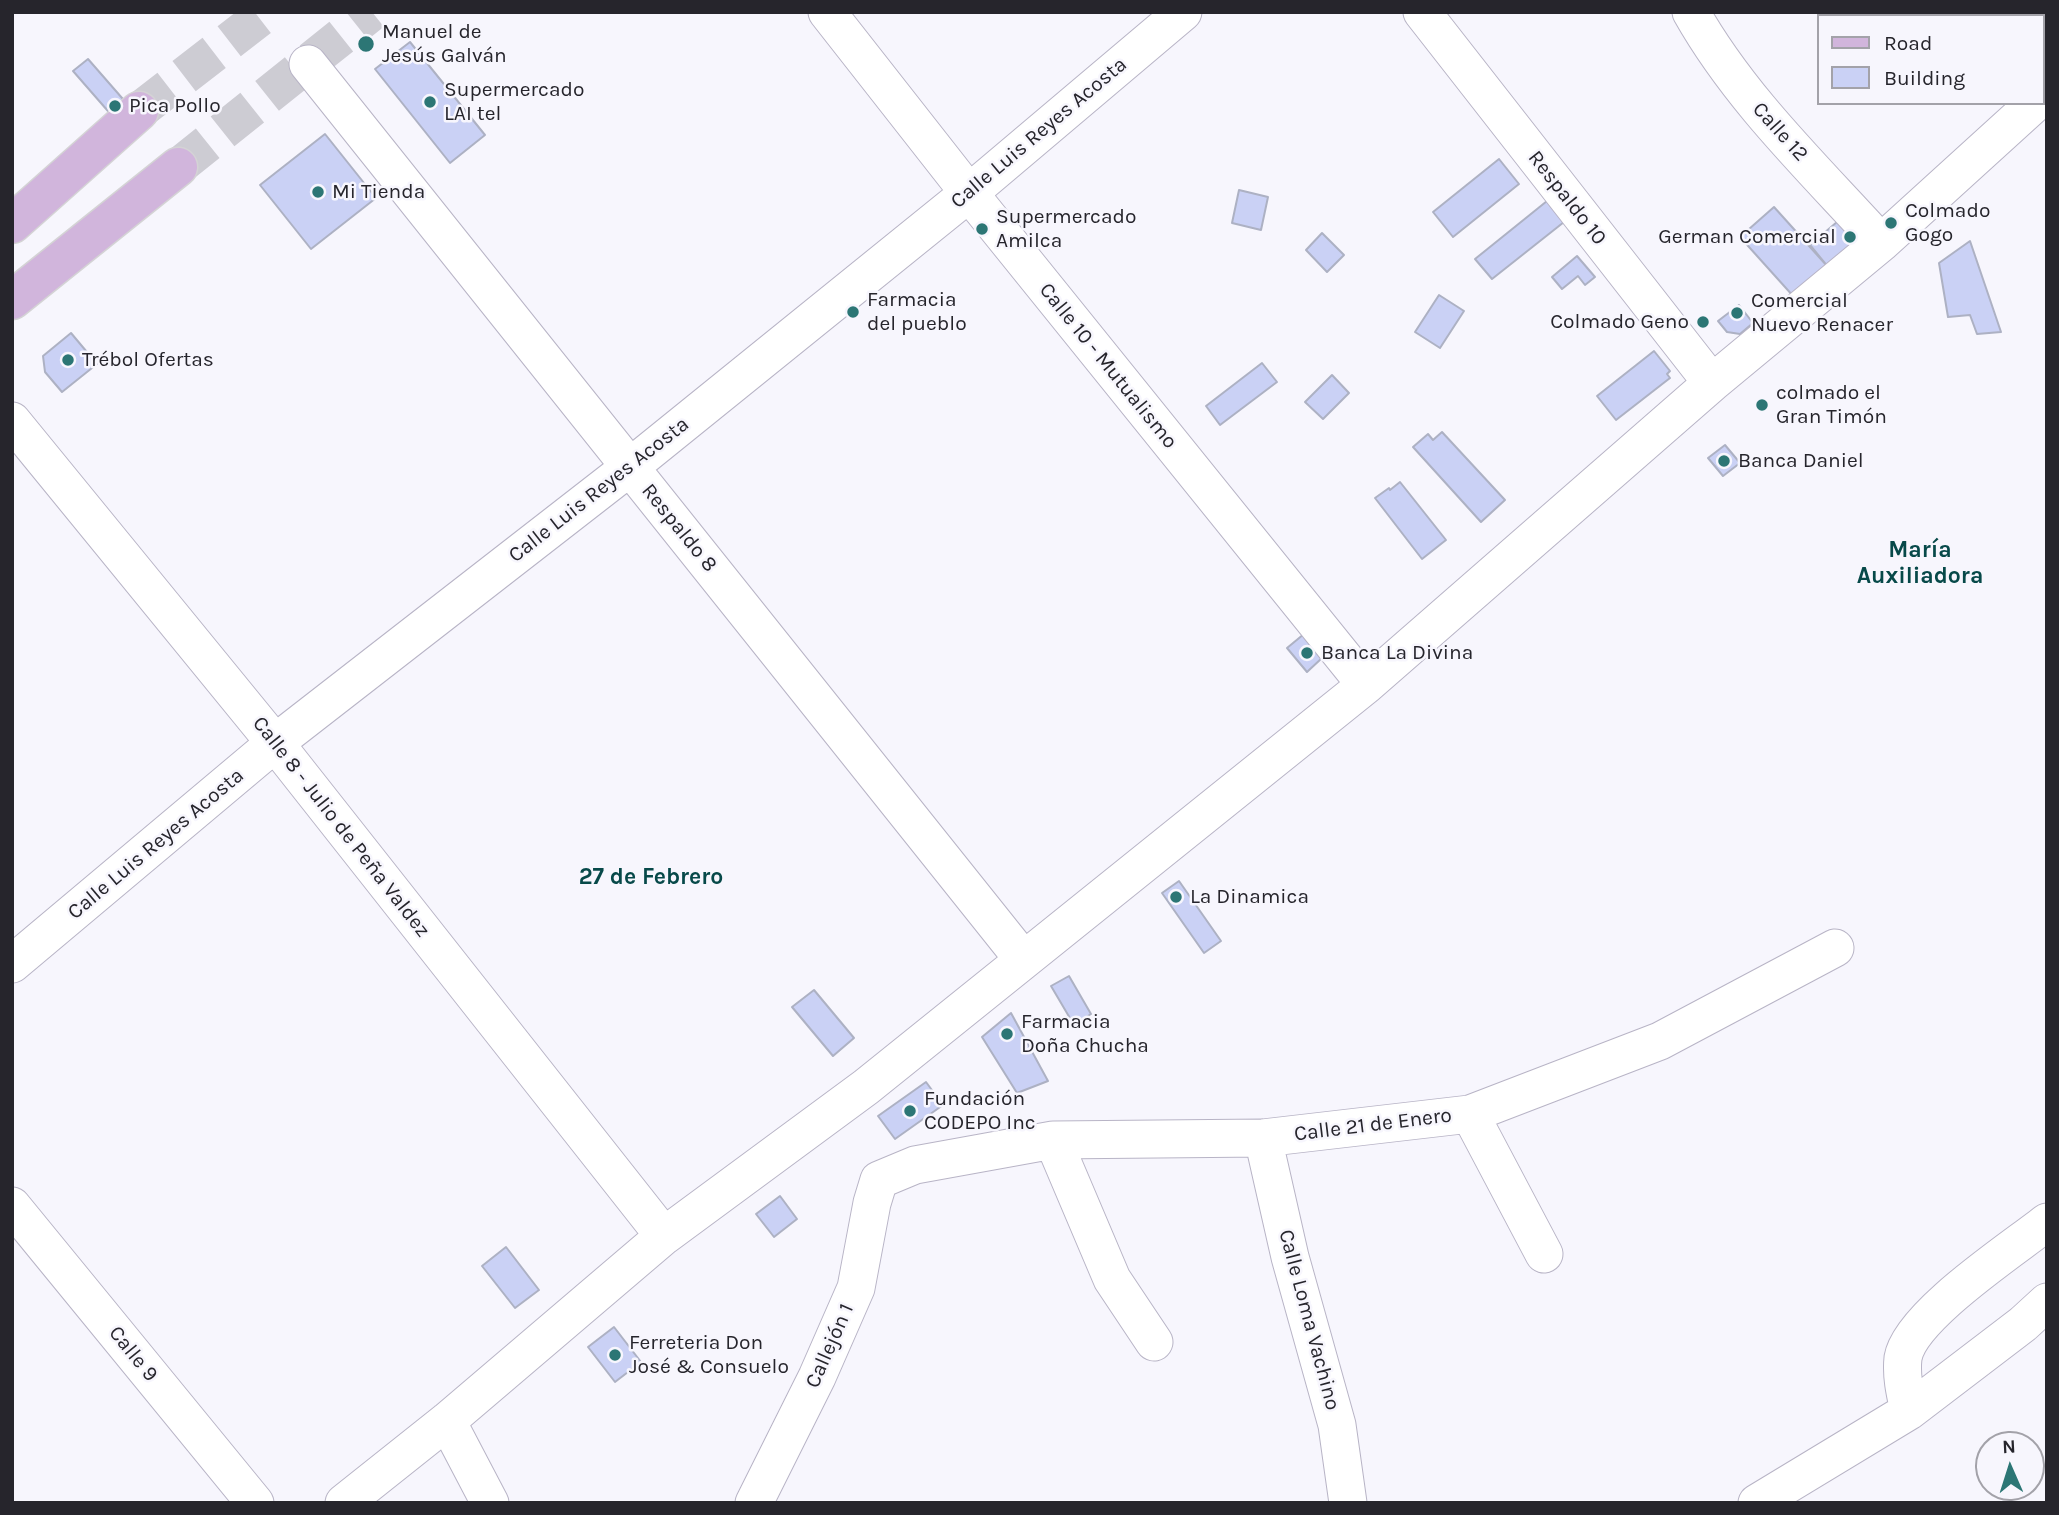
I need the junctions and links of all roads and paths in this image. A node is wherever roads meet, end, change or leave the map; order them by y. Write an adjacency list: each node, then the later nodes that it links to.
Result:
1 (827, 12): 9 (street, Calle 10 - Mutualismo)
2 (1182, 12): 9 (street, Calle Luis Reyes Acosta)
3 (1422, 12): 13 (street, Respaldo 10)
4 (1691, 12): 11 (street, Calle 12)
5 (308, 64): 15 (street, Respaldo 8)
6 (2033, 105): 11 (street)
7 (139, 111): 10 (main road)
8 (178, 167): 12 (main road)
9 (969, 193): 15 (street, Calle Luis Reyes Acosta); 16 (street, Calle 10 - Mutualismo)
10 (12, 223)
11 (1881, 243): 13 (street)
12 (12, 300)
13 (1712, 383): 16 (street)
14 (12, 421): 17 (street, Calle 8 - Julio de Peña Valdez)
15 (630, 467): 17 (street, Calle Luis Reyes Acosta); 19 (street, Respaldo 8)
16 (1366, 685): 19 (street)
17 (275, 743): 20 (street, Calle Luis Reyes Acosta); 27 (street, Calle 8 - Julio de Peña Valdez)
18 (1835, 948): 21 (street, Calle 21 de Enero)
19 (1023, 959): 27 (street)
20 (12, 964)
21 (1471, 1114): 22 (street, Calle 21 de Enero); 28 (street)
22 (1263, 1138): 23 (street, Calle 21 de Enero); 37 (street, Calle Loma Vachino)
23 (1053, 1140): 24 (street, Calle 21 de Enero); 30 (street)
24 (879, 1181): 36 (street, Callejón 1)
25 (12, 1206): 33 (street, Calle 9)
26 (2047, 1222): 31 (street)
27 (664, 1236): 32 (street)
28 (1544, 1254)
29 (2047, 1302): 31 (street)
30 (1154, 1342)
31 (1909, 1411): 38 (street)
32 (447, 1421): 34 (street); 35 (street)
33 (254, 1503)
34 (344, 1503)
35 (490, 1503)
36 (754, 1503)
37 (1349, 1503)
38 (1758, 1503)

